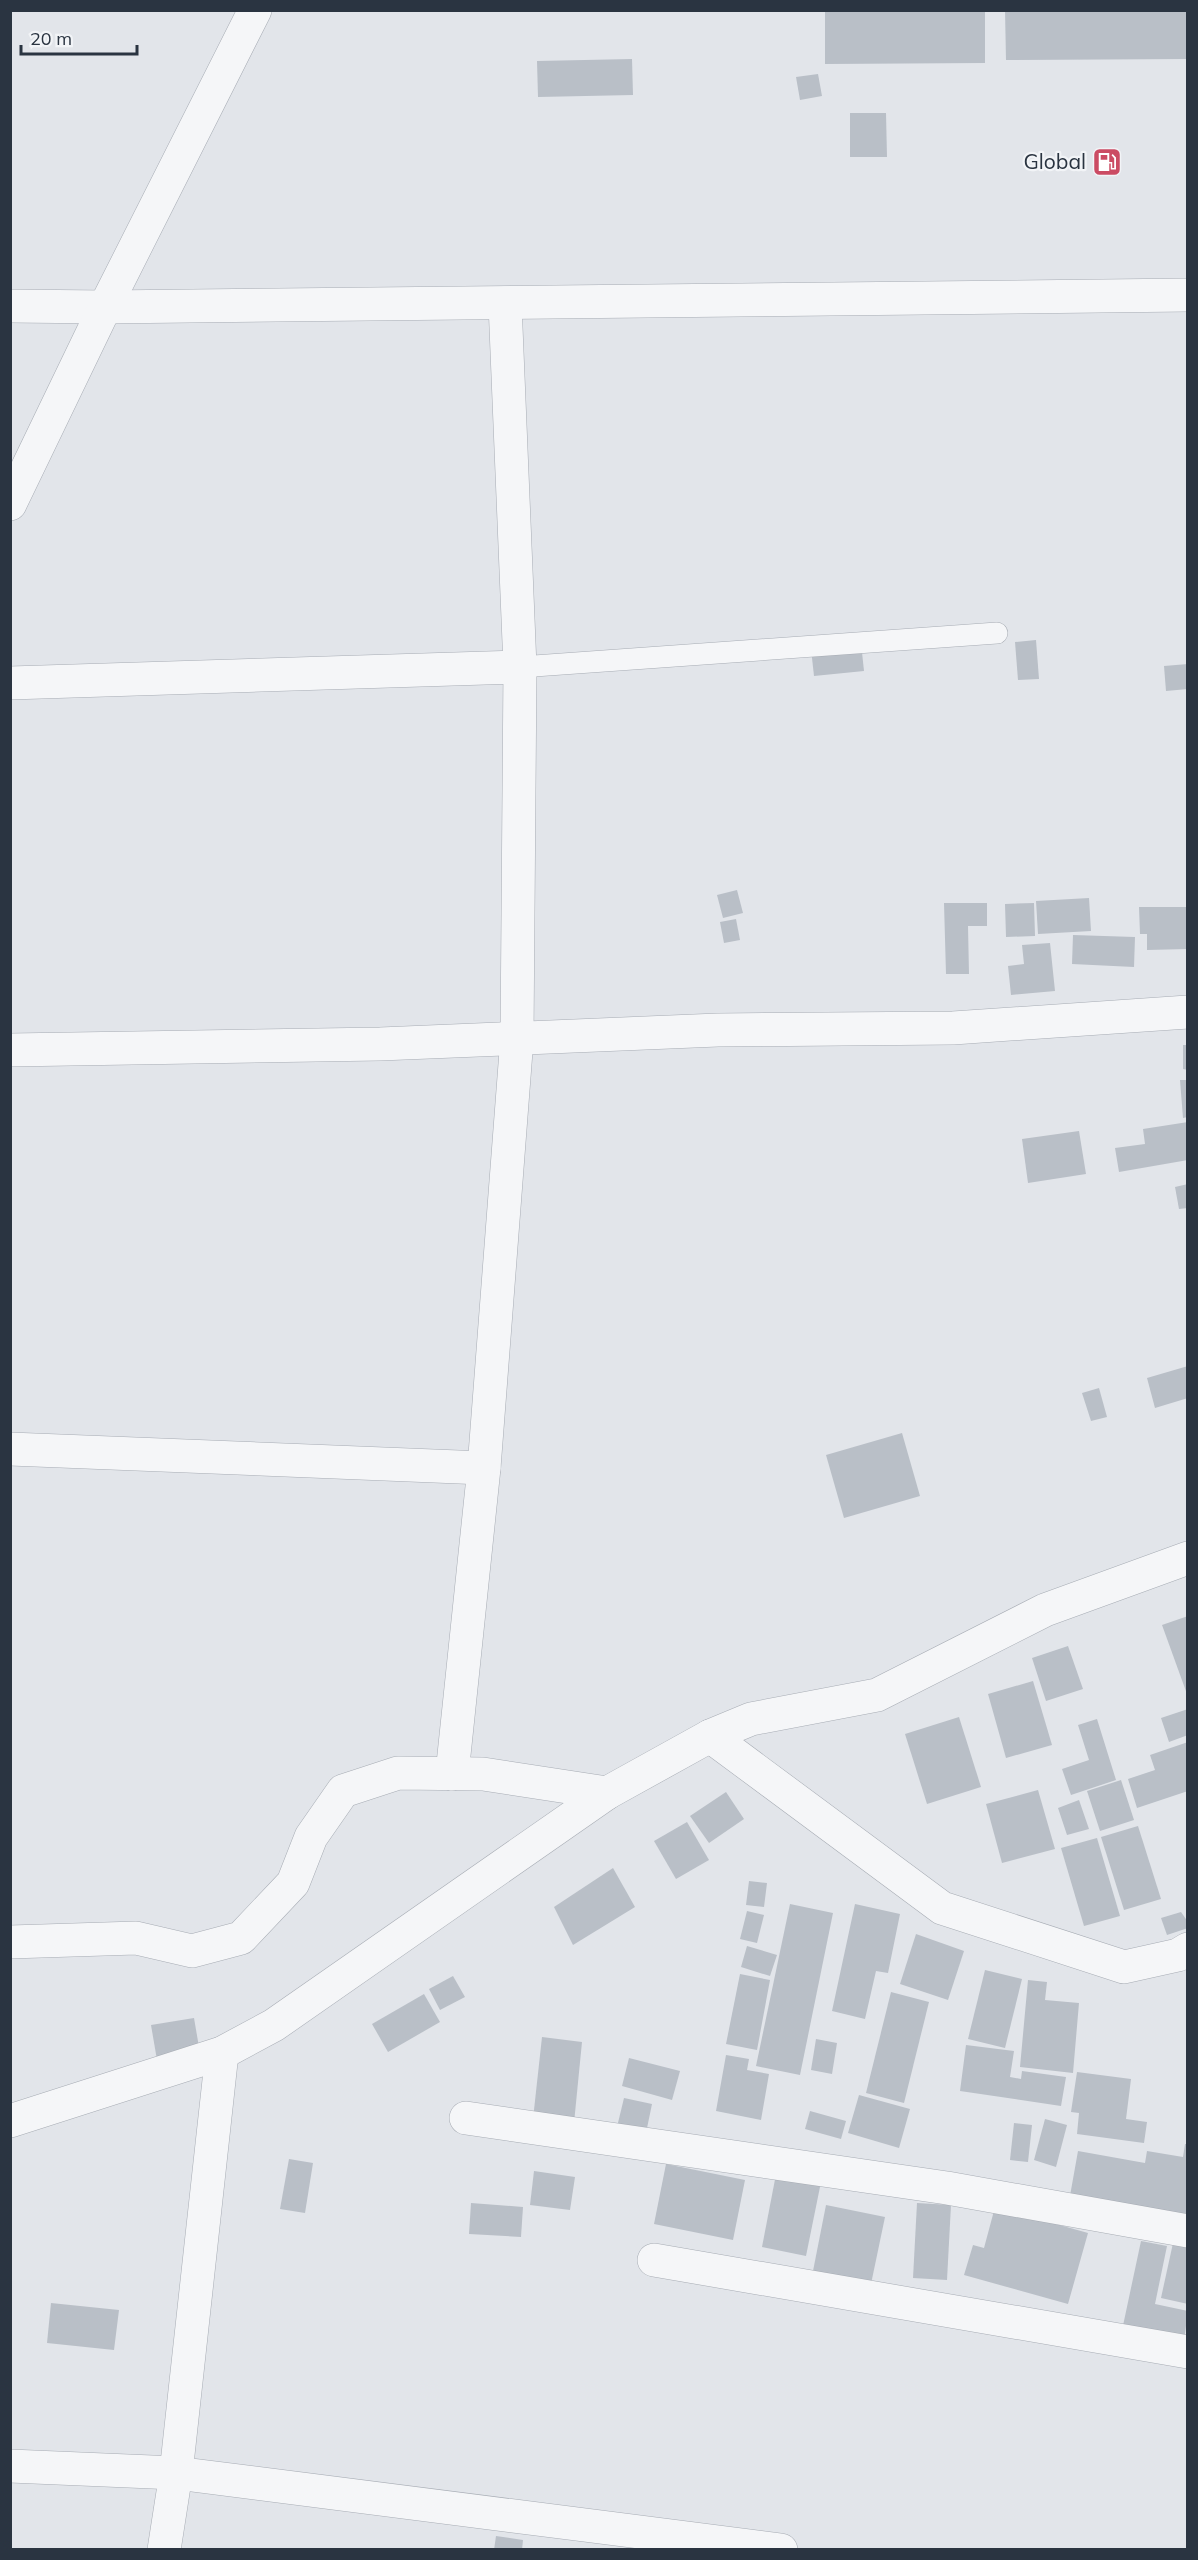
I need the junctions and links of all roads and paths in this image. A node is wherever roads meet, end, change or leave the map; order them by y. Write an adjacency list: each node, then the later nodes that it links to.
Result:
1 (255, 10): 5 (street)
2 (1188, 295): 3 (street)
3 (505, 303): 5 (street); 8 (street)
4 (10, 306): 5 (street)
5 (105, 307): 6 (street)
6 (10, 504)
7 (997, 633): 8 (lane)
8 (520, 667): 9 (street); 11 (street)
9 (10, 683)
10 (1188, 1012): 11 (street)
11 (517, 1038): 12 (street); 14 (street)
12 (10, 1050)
13 (10, 1449): 14 (street)
14 (484, 1468): 17 (street)
15 (1188, 1558): 16 (street)
16 (711, 1736): 18 (street); 20 (street)
17 (452, 1774): 18 (street); 19 (street)
18 (607, 1793): 21 (street)
19 (10, 1942)
20 (1188, 1949)
21 (222, 2053): 23 (street); 28 (street)
22 (466, 2118): 24 (street)
23 (10, 2121)
24 (1188, 2231)
25 (654, 2260): 26 (street)
26 (1188, 2352)
27 (10, 2466): 28 (street)
28 (176, 2473): 29 (street); 30 (street)
29 (164, 2550)
30 (781, 2550)

